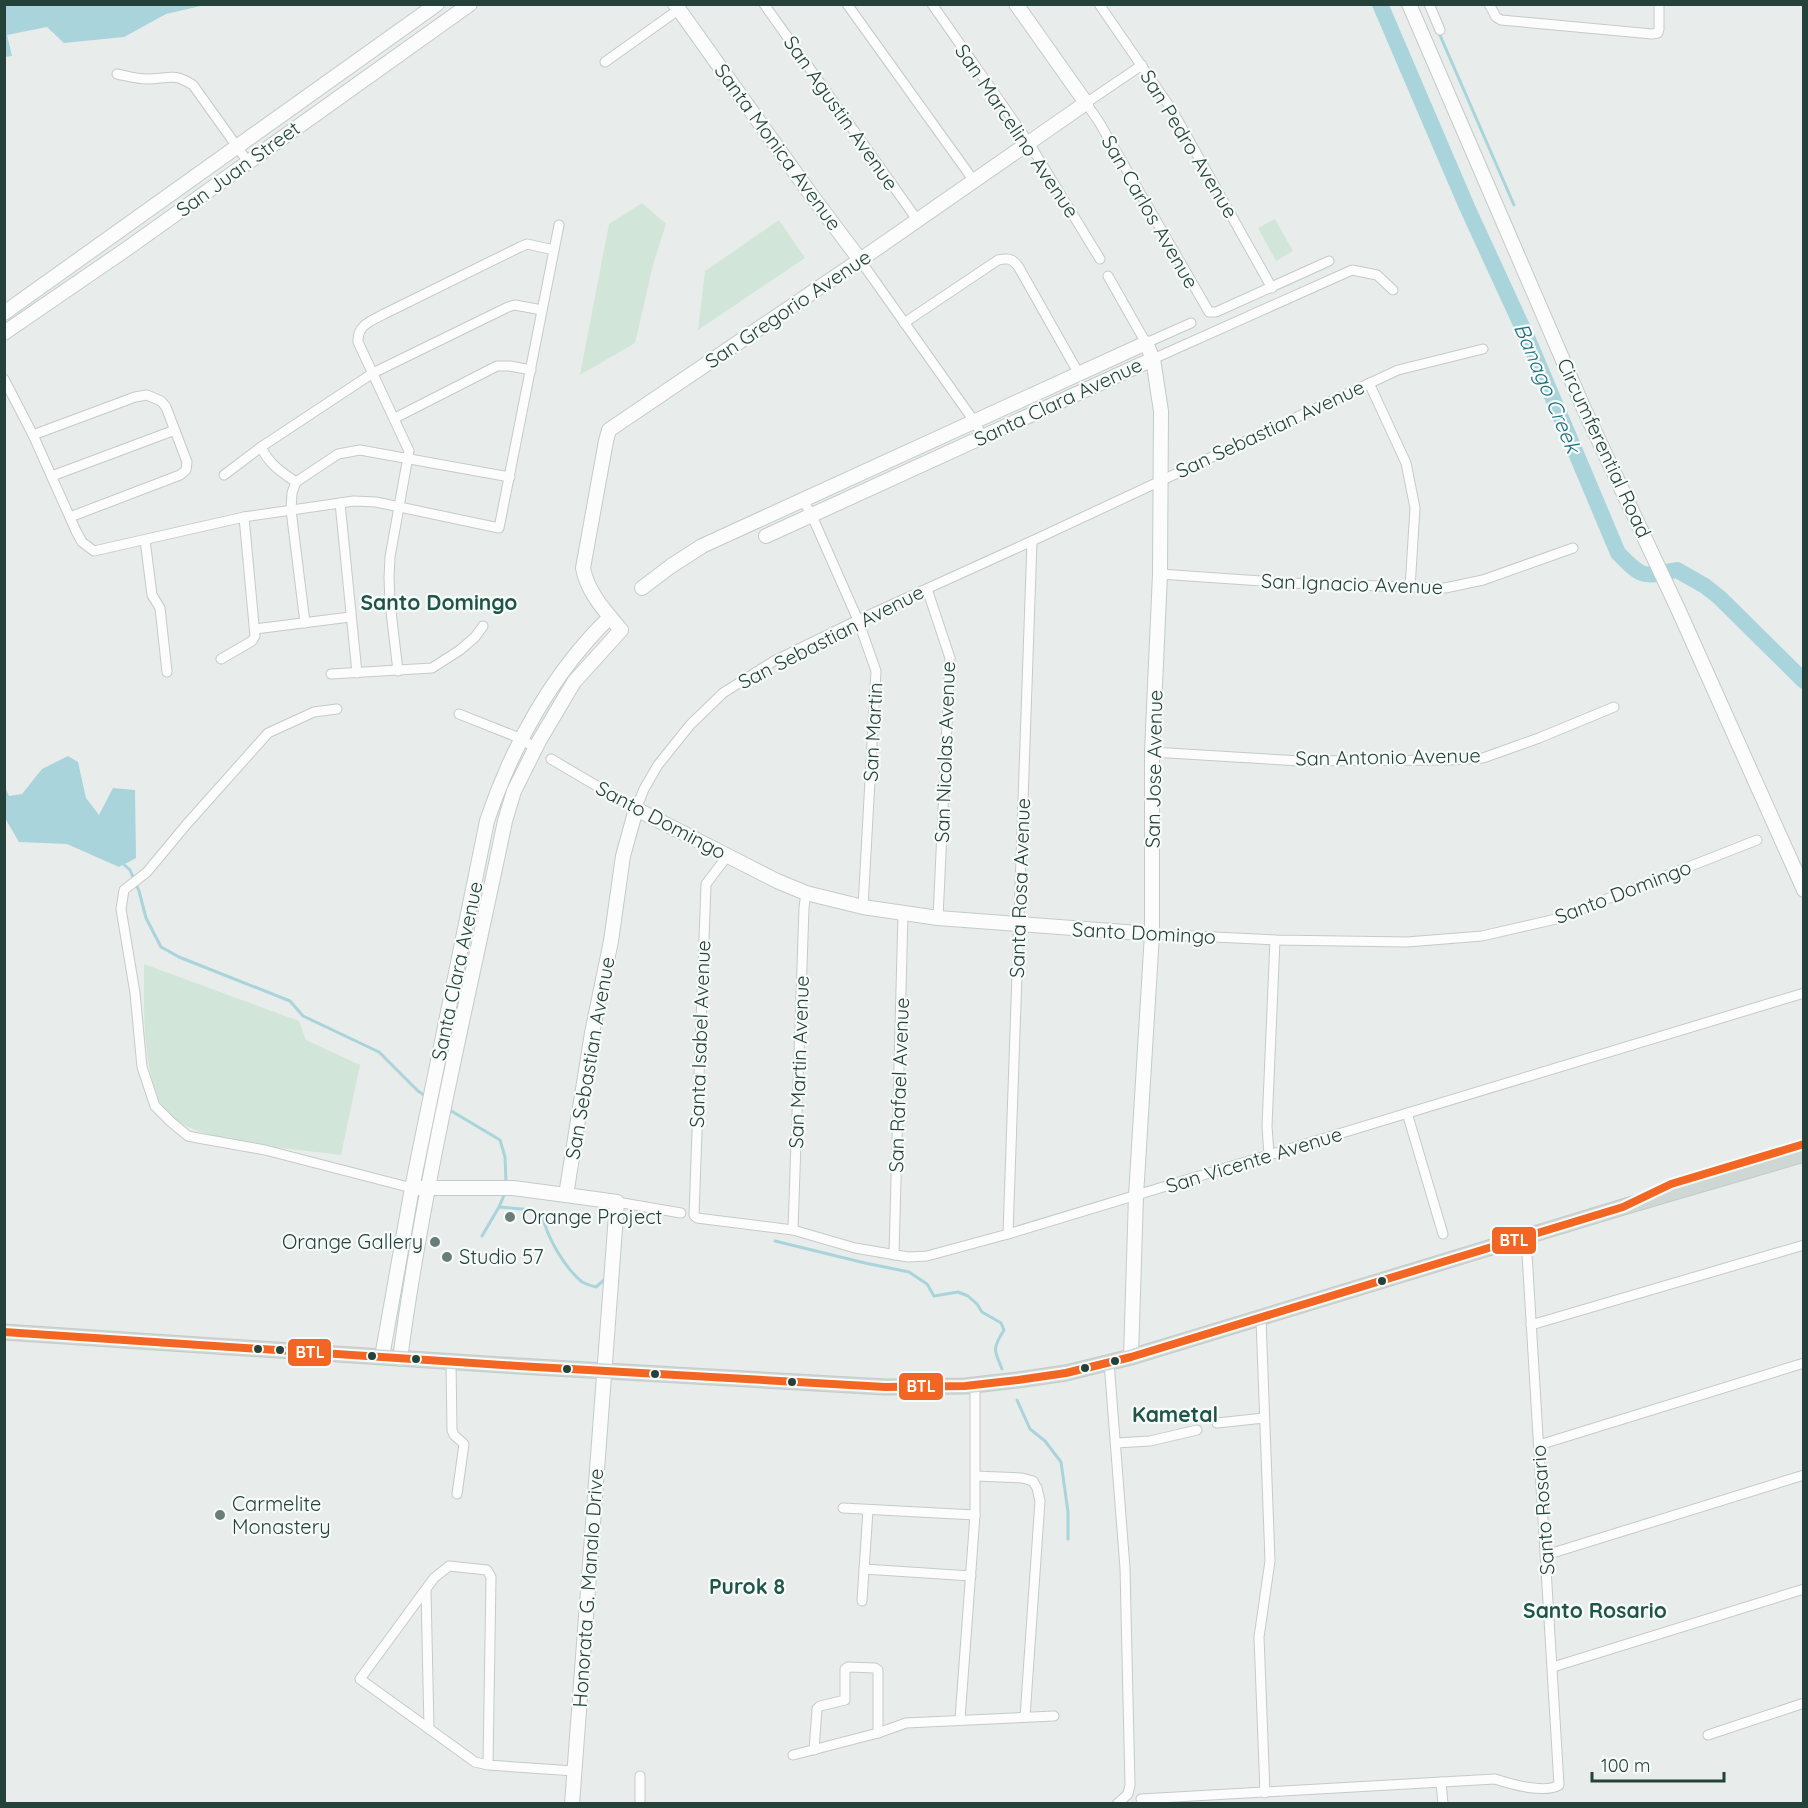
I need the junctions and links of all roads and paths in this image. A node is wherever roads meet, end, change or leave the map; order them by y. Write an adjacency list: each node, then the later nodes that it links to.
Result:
1 (437, 4): 19 (street, San Juan Street)
2 (470, 4): 20 (street, San Juan Street)
3 (764, 4): 22 (street, San Agustin Avenue)
4 (847, 4): 21 (street)
5 (932, 4): 18 (street, San Marcelino Avenue)
6 (1016, 4): 17 (street, San Carlos Avenue)
7 (1099, 4): 15 (street, San Pedro Avenue)
8 (1409, 4): 93 (street, Circumferential Road)
9 (1429, 4): 13 (street)
10 (1489, 4): 11 (street)
11 (1659, 4)
12 (680, 6): 14 (street); 26 (street, Santa Monica Avenue)
13 (1440, 30)
14 (605, 62)
15 (1142, 65): 17 (street, San Gregorio Avenue); 29 (street, San Pedro Avenue)
16 (117, 74): 19 (street)
17 (1086, 103): 18 (street, San Gregorio Avenue); 29 (street, San Carlos Avenue)
18 (1029, 143): 21 (street, San Gregorio Avenue); 25 (street, San Marcelino Avenue)
19 (238, 147): 20 (street); 32 (street, San Juan Street)
20 (248, 162): 35 (street, San Juan Street)
21 (974, 181): 22 (street, San Gregorio Avenue)
22 (918, 221): 26 (street, San Gregorio Avenue)
23 (559, 225): 24 (street)
24 (554, 250): 31 (street); 40 (street)
25 (1100, 259)
26 (860, 260): 33 (street, Santa Monica Avenue); 71 (street, San Gregorio Avenue)
27 (1329, 261): 29 (street, San Carlos Avenue)
28 (1108, 276): 36 (street)
29 (1272, 288)
30 (1393, 290): 38 (street, Santa Clara Avenue)
31 (542, 310): 39 (street); 40 (street)
32 (4, 313)
33 (904, 323): 41 (street); 45 (street, Santa Monica Avenue)
34 (1191, 323): 36 (street, Santa Clara Avenue)
35 (4, 333)
36 (1146, 343): 38 (street, San Jose Avenue); 41 (street, Santa Clara Avenue)
37 (1483, 349): 43 (street, San Sebastian Avenue)
38 (1153, 359): 48 (street, Santa Clara Avenue); 54 (street, San Jose Avenue)
39 (531, 370): 44 (street); 53 (street)
40 (373, 373): 44 (street); 49 (street)
41 (1079, 374): 45 (street, Santa Clara Avenue)
42 (4, 379): 47 (street)
43 (1369, 383): 54 (street, San Sebastian Avenue); 69 (street)
44 (395, 418): 50 (street)
45 (974, 421): 48 (street, Santa Monica Avenue); 56 (street, Santa Clara Avenue)
46 (175, 430): 47 (street); 52 (street); 61 (street)
47 (33, 435): 52 (street)
48 (982, 437): 60 (street, Santa Clara Avenue)
49 (261, 447): 51 (street); 55 (street)
50 (409, 458): 53 (street); 55 (street); 58 (street)
51 (224, 475)
52 (52, 476): 61 (street)
53 (510, 477): 58 (street)
54 (1162, 480): 65 (street, San Sebastian Avenue); 67 (street, San Jose Avenue)
55 (296, 482): 59 (street)
56 (803, 500): 60 (street, San Martin); 68 (street, Santa Clara Avenue)
57 (340, 503): 58 (street); 59 (street); 72 (street)
58 (399, 507): 79 (street)
59 (291, 510): 62 (street); 74 (street)
60 (812, 516): 63 (street, Santa Clara Avenue); 73 (street, San Martin)
61 (70, 517): 64 (street)
62 (244, 517): 64 (street); 76 (street)
63 (766, 536)
64 (145, 540): 80 (street)
65 (1032, 541): 70 (street, San Sebastian Avenue); 98 (street, Santa Rosa Avenue)
66 (1573, 548): 69 (street, San Ignacio Avenue)
67 (1160, 574): 69 (street, San Ignacio Avenue); 88 (street, San Jose Avenue)
68 (642, 588)
69 (1410, 588)
70 (927, 589): 73 (street, San Sebastian Avenue); 97 (street, San Nicolas Avenue)
71 (610, 616): 77 (street, San Gregorio Avenue); 86 (street, Santa Clara Avenue)
72 (350, 617): 74 (street); 81 (street)
73 (858, 620): 90 (street, San Sebastian Avenue); 95 (street, San Martin)
74 (305, 623): 76 (street)
75 (483, 626): 79 (street)
76 (255, 629): 78 (street)
77 (621, 630): 87 (street, Santa Clara Avenue)
78 (221, 658)
79 (398, 671): 81 (street)
80 (167, 672)
81 (357, 673): 82 (street)
82 (331, 674)
83 (1614, 706): 88 (street, San Antonio Avenue)
84 (337, 709): 107 (street)
85 (459, 714): 86 (street)
86 (522, 739): 87 (street); 107 (street, Santa Clara Avenue)
87 (536, 749): 108 (street, Santa Clara Avenue)
88 (1152, 752): 99 (street, San Jose Avenue)
89 (551, 759): 90 (street, Santo Domingo)
90 (636, 809): 92 (street, Santo Domingo); 109 (street, San Sebastian Avenue)
91 (1757, 840): 100 (street, Santo Domingo)
92 (728, 855): 94 (street, Santo Domingo); 114 (street, Santa Isabel Avenue)
93 (1803, 885)
94 (806, 893): 95 (street, Santo Domingo); 115 (street, San Martin Avenue)
95 (863, 907): 96 (street, Santo Domingo)
96 (903, 914): 97 (street, Santo Domingo); 120 (street, San Rafael Avenue)
97 (938, 918): 98 (street, Santo Domingo)
98 (1018, 925): 99 (street, Santo Domingo); 116 (street, Santa Rosa Avenue)
99 (1152, 934): 100 (street, Santo Domingo); 110 (street, San Jose Avenue)
100 (1275, 940): 105 (street)
101 (1803, 993): 102 (street, San Vicente Avenue)
102 (1407, 1113): 105 (street, San Vicente Avenue); 117 (street)
103 (1803, 1144): 112 (main road)
104 (1803, 1154): 112 (main road)
105 (1269, 1155): 110 (street, San Vicente Avenue)
106 (1803, 1164): 112 (main road)
107 (412, 1188): 108 (street); 124 (street, Santa Clara Avenue)
108 (428, 1188): 109 (street); 126 (street, Santa Clara Avenue)
109 (566, 1195): 111 (street)
110 (1136, 1196): 116 (street, San Vicente Avenue); 125 (street, San Jose Avenue)
111 (617, 1202): 113 (street); 130 (street, Honorata G. Manalo Drive)
112 (1623, 1207): 118 (main road)
113 (681, 1212)
114 (697, 1218): 115 (street, San Vicente Avenue)
115 (793, 1230): 120 (street, San Vicente Avenue)
116 (1008, 1234): 120 (street, San Vicente Avenue)
117 (1443, 1234)
118 (1526, 1237): 121 (main road); 122 (street, Santo Rosario)
119 (1803, 1245): 122 (street)
120 (894, 1256)
121 (1261, 1319): 125 (main road); 132 (street)
122 (1531, 1325): 136 (street, Santo Rosario)
123 (4, 1332): 124 (main road)
124 (382, 1357): 126 (main road)
125 (1131, 1357): 128 (main road)
126 (400, 1359): 127 (main road)
127 (451, 1362): 130 (main road); 139 (street)
128 (1109, 1362): 131 (main road); 135 (street)
129 (1803, 1363): 136 (street)
130 (603, 1372): 131 (main road); 160 (street, Honorata G. Manalo Drive)
131 (975, 1385): 138 (street)
132 (1264, 1418): 133 (street); 163 (street)
133 (1217, 1423)
134 (1197, 1430): 135 (street)
135 (1116, 1443): 168 (street)
136 (1539, 1445): 143 (street, Santo Rosario)
137 (1803, 1475): 143 (street)
138 (976, 1476): 142 (street); 152 (street)
139 (457, 1494)
140 (843, 1508): 141 (street)
141 (868, 1510): 142 (street); 144 (street)
142 (975, 1515): 145 (street)
143 (1546, 1555): 149 (street, Santo Rosario)
144 (864, 1569): 145 (street); 148 (street)
145 (971, 1576): 153 (street)
146 (1803, 1589): 149 (street)
147 (426, 1590): 154 (street); 154 (street); 159 (street)
148 (862, 1601)
149 (1553, 1667): 162 (street, Santo Rosario)
150 (1803, 1703): 156 (street)
151 (1054, 1716): 152 (street)
152 (1025, 1717): 153 (street)
153 (960, 1719): 155 (street)
154 (429, 1730): 159 (street)
155 (879, 1733): 157 (street); 157 (street)
156 (1708, 1735)
157 (814, 1750): 158 (street)
158 (793, 1755)
159 (488, 1765): 160 (street)
160 (574, 1771): 166 (street, Honorata G. Manalo Drive)
161 (640, 1776): 167 (street)
162 (1441, 1782): 163 (street); 169 (street)
163 (1265, 1793): 165 (street)
164 (1141, 1798): 165 (street)
165 (1196, 1800)
166 (572, 1803)
167 (640, 1803)
168 (1117, 1803)
169 (1443, 1803)

